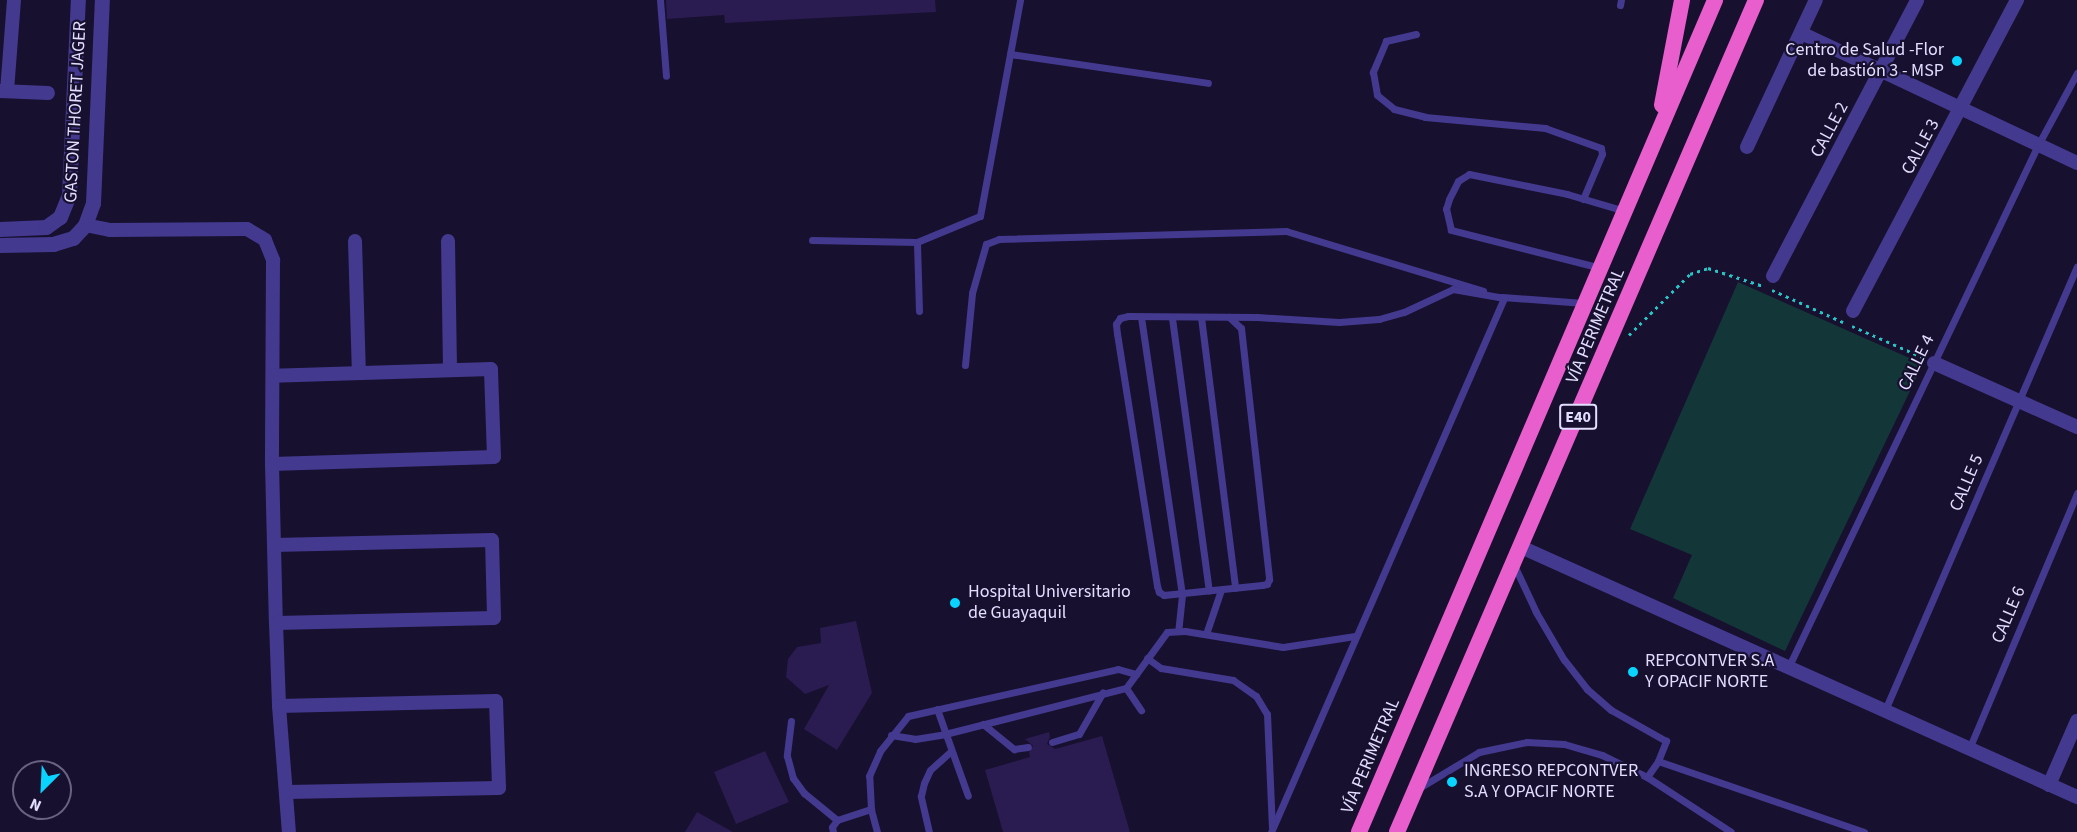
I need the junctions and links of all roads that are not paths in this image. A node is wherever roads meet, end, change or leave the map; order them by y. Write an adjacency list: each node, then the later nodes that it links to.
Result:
1 (14, 0): 19 (street)
2 (78, 0): 29 (street, GASTON THORET JAGER)
3 (102, 0): 28 (street, GASTON THORET JAGER)
4 (660, 0): 17 (lane)
5 (1682, 0): 22 (highway)
6 (1715, 0): 22 (highway, VÍA PERIMETRAL / E40)
7 (1756, 0): 56 (highway, VÍA PERIMETRAL / E40)
8 (1816, 0): 12 (street)
9 (1917, 0): 15 (street, CALLE 2)
10 (2017, 0): 21 (street, CALLE 3)
11 (1019, 1): 14 (lane)
12 (1801, 33): 15 (street); 24 (street)
13 (1416, 34): 26 (lane)
14 (1010, 54): 18 (lane); 33 (lane)
15 (1882, 71): 21 (street); 37 (street, CALLE 2)
16 (2077, 73): 23 (lane, CALLE 4)
17 (666, 76)
18 (1208, 83)
19 (4, 91): 20 (street)
20 (48, 93)
21 (1962, 109): 23 (street); 41 (street, CALLE 3)
22 (1655, 137): 27 (highway, VÍA PERIMETRAL / E40)
23 (2038, 145): 25 (street); 46 (lane, CALLE 4)
24 (1747, 147)
25 (2077, 163)
26 (1583, 199): 27 (lane); 36 (lane)
27 (1625, 210): 36 (highway, VÍA PERIMETRAL / E40)
28 (86, 225): 34 (street); 50 (street)
29 (0, 229)
30 (812, 240): 33 (lane)
31 (355, 241): 49 (street)
32 (448, 241): 48 (street)
33 (917, 242): 40 (lane)
34 (0, 245)
35 (2077, 267): 51 (lane, CALLE 5)
36 (1601, 268): 39 (highway, VÍA PERIMETRAL / E40)
37 (1773, 276)
38 (1504, 298): 39 (lane); 44 (lane); 47 (lane); 65 (lane)
39 (1586, 303): 98 (highway, VÍA PERIMETRAL / E40)
40 (919, 311)
41 (1853, 311)
42 (1141, 316): 45 (lane); 61 (lane); 61 (lane)
43 (1201, 317): 44 (lane); 45 (lane); 58 (lane)
44 (1229, 317): 58 (lane)
45 (1172, 318): 60 (lane)
46 (1934, 363): 51 (street); 67 (lane, CALLE 4)
47 (965, 365)
48 (450, 370): 49 (street); 53 (street)
49 (359, 373): 50 (street)
50 (274, 376): 53 (street)
51 (2019, 401): 52 (street); 74 (lane, CALLE 5)
52 (2077, 427)
53 (272, 464): 55 (street)
54 (2077, 493): 82 (lane, CALLE 6)
55 (274, 545): 62 (street); 62 (street)
56 (1521, 547): 57 (highway, VÍA PERIMETRAL / E40); 67 (street)
57 (1514, 564): 84 (lane); 87 (highway, VÍA PERIMETRAL / E40)
58 (1235, 588): 59 (lane)
59 (1221, 590): 60 (lane); 64 (lane)
60 (1209, 591): 61 (lane)
61 (1182, 595): 63 (lane)
62 (276, 623): 71 (street)
63 (1178, 631): 64 (lane); 66 (lane)
64 (1206, 634): 65 (lane)
65 (1355, 636): 93 (lane)
66 (1147, 658): 68 (lane); 93 (lane)
67 (1788, 668): 74 (street)
68 (1136, 674): 69 (lane); 72 (lane)
69 (1126, 688): 70 (lane); 73 (lane)
70 (1103, 692): 77 (lane); 80 (lane)
71 (279, 706): 88 (street); 88 (street)
72 (937, 709): 78 (lane); 79 (lane)
73 (1141, 710)
74 (1884, 711): 82 (street)
75 (791, 722): 92 (lane)
76 (2077, 722): 86 (street)
77 (983, 724): 78 (lane); 81 (lane)
78 (945, 734): 79 (lane); 83 (lane)
79 (891, 735): 91 (lane)
80 (1052, 742)
81 (1028, 747)
82 (1969, 749): 86 (street)
83 (951, 751): 89 (lane); 97 (lane)
84 (1658, 761): 85 (lane); 101 (lane)
85 (1647, 777): 87 (lane); 100 (lane)
86 (2049, 785): 90 (street)
87 (1415, 791): 99 (highway, VÍA PERIMETRAL / E40)
88 (287, 792): 94 (street)
89 (968, 796)
90 (2077, 797)
91 (871, 809): 92 (lane); 96 (lane)
92 (837, 820): 95 (lane)
93 (1271, 831)
94 (289, 832)
95 (833, 832)
96 (877, 832)
97 (929, 832)
98 (1359, 832)
99 (1397, 832)
100 (1731, 832)
101 (1864, 832)

